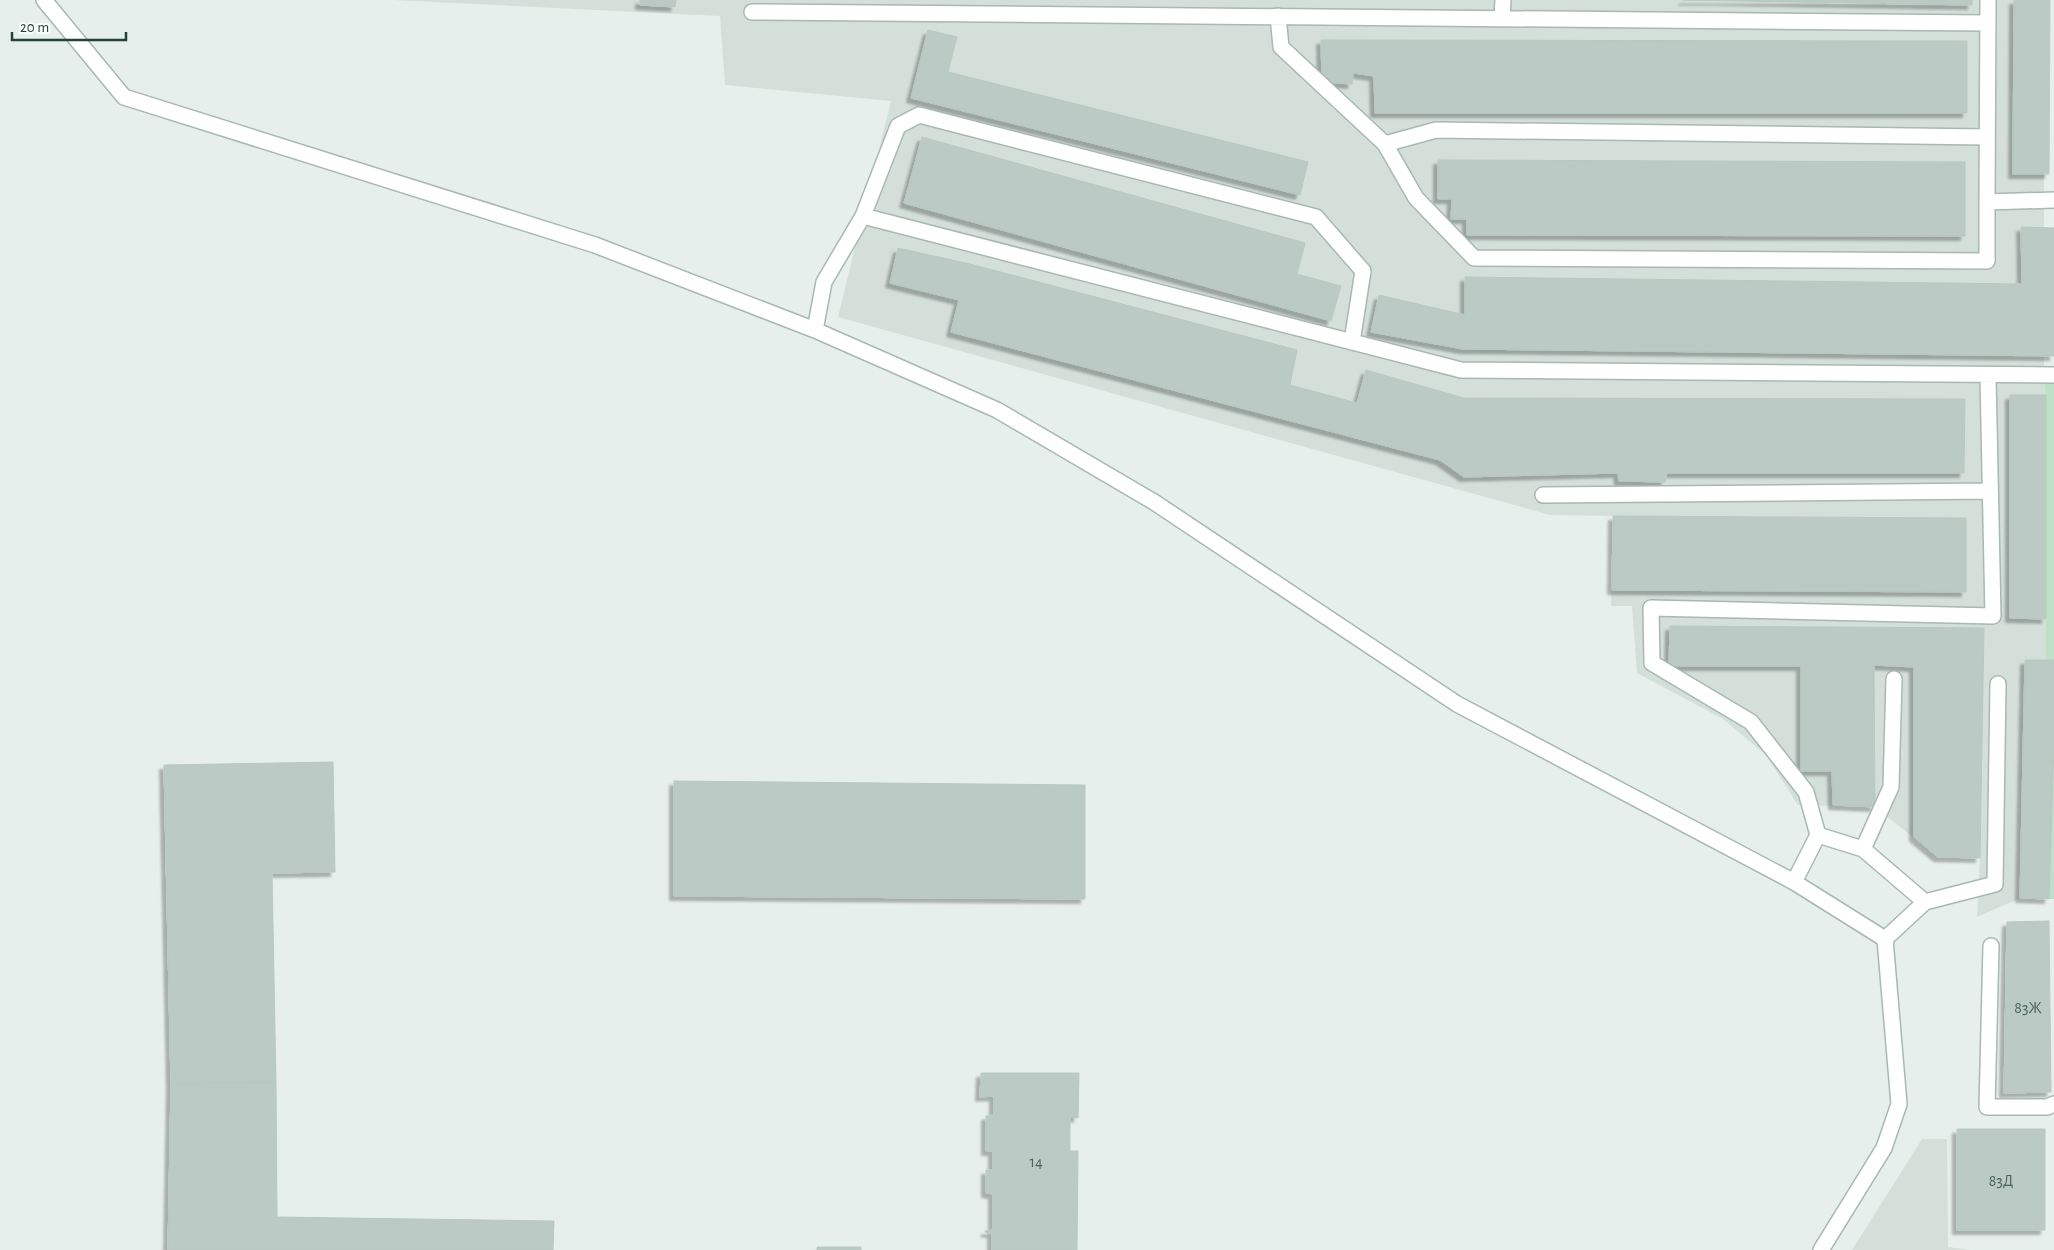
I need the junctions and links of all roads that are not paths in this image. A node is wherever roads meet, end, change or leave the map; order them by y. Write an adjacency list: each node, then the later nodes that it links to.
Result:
1 (44, 0): 13 (street)
2 (1503, 0): 6 (street)
3 (1988, 0): 7 (street)
4 (752, 12): 5 (street)
5 (1278, 16): 6 (street); 9 (street)
6 (1502, 17): 7 (street)
7 (1988, 22): 8 (street)
8 (1988, 137): 9 (street); 11 (street)
9 (1385, 144): 11 (street)
10 (2054, 200): 11 (street)
11 (1987, 202)
12 (863, 216): 13 (street); 14 (street); 14 (street)
13 (815, 330): 23 (street)
14 (1352, 342): 15 (street)
15 (1988, 376): 16 (street); 17 (street)
16 (2054, 376)
17 (1990, 491): 18 (street); 21 (street)
18 (1543, 494)
19 (1894, 679): 22 (street)
20 (1998, 684): 24 (street)
21 (1818, 836): 22 (street); 23 (street)
22 (1863, 849): 24 (street)
23 (1794, 882): 25 (street)
24 (1926, 902): 25 (street)
25 (1885, 939): 28 (street)
26 (1991, 946): 27 (street)
27 (2054, 1104)
28 (1821, 1250)

